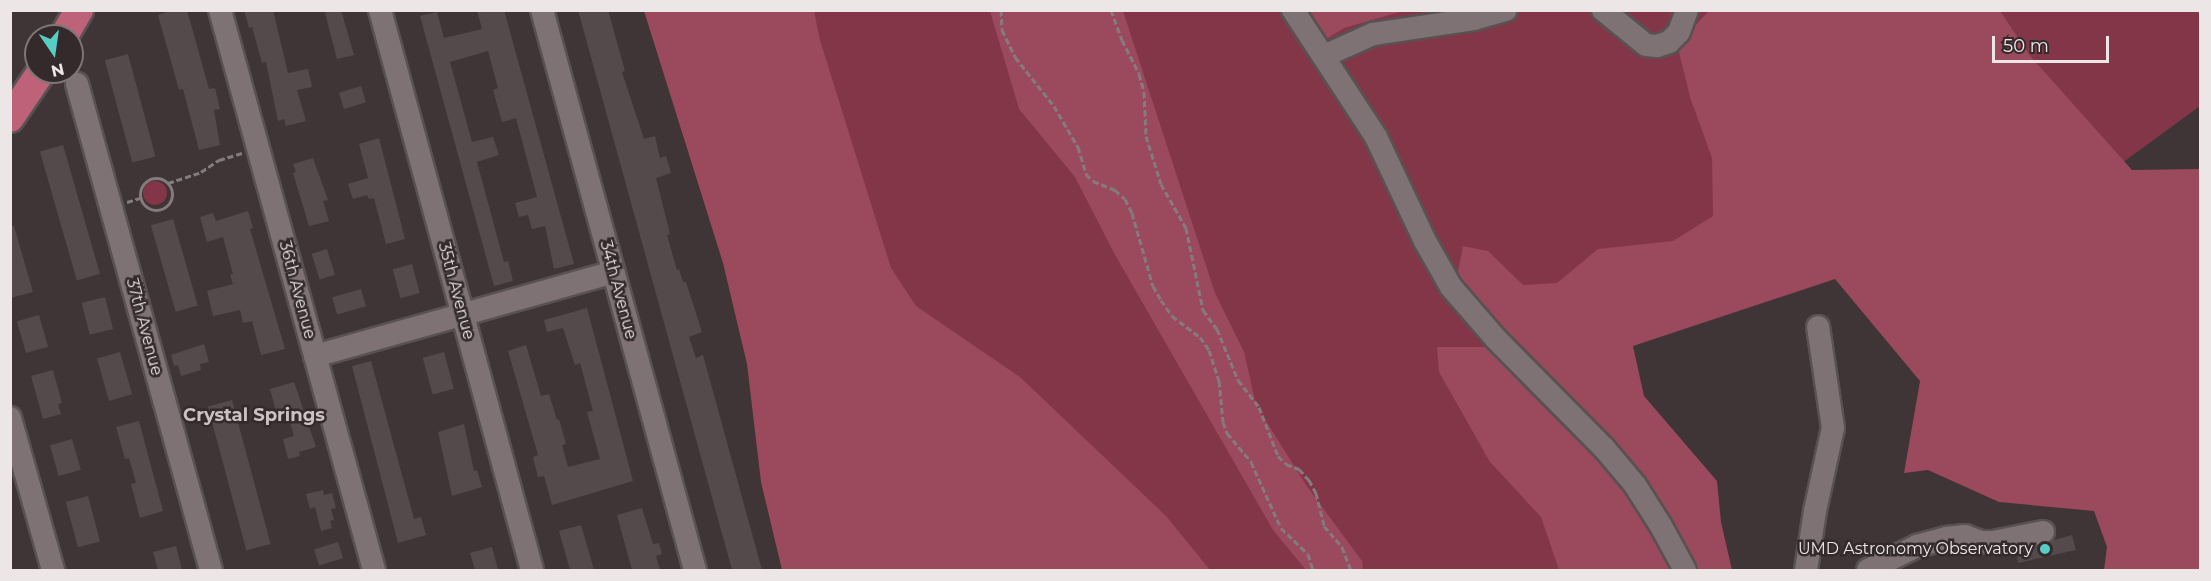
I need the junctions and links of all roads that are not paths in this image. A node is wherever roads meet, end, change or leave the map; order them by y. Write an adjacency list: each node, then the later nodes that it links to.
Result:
1 (79, 10): 9 (main road)
2 (220, 10): 17 (street, 36th Avenue)
3 (380, 10): 15 (street, 35th Avenue)
4 (542, 10): 14 (street, 34th Avenue)
5 (1293, 10): 10 (street)
6 (1506, 10): 10 (street)
7 (1603, 10): 8 (street)
8 (1687, 10)
9 (71, 24)
10 (1324, 56): 25 (street)
11 (33, 84): 13 (main road)
12 (77, 84): 21 (street, 37th Avenue)
13 (10, 118)
14 (613, 272): 15 (street); 24 (street, 34th Avenue)
15 (462, 315): 17 (street); 23 (street, 35th Avenue)
16 (1818, 327): 26 (street)
17 (315, 356): 22 (street, 36th Avenue)
18 (10, 418): 20 (street)
19 (2043, 532): 27 (street)
20 (53, 570)
21 (211, 570)
22 (374, 570)
23 (532, 570)
24 (695, 570)
25 (1685, 570)
26 (1806, 570)
27 (1868, 570)

